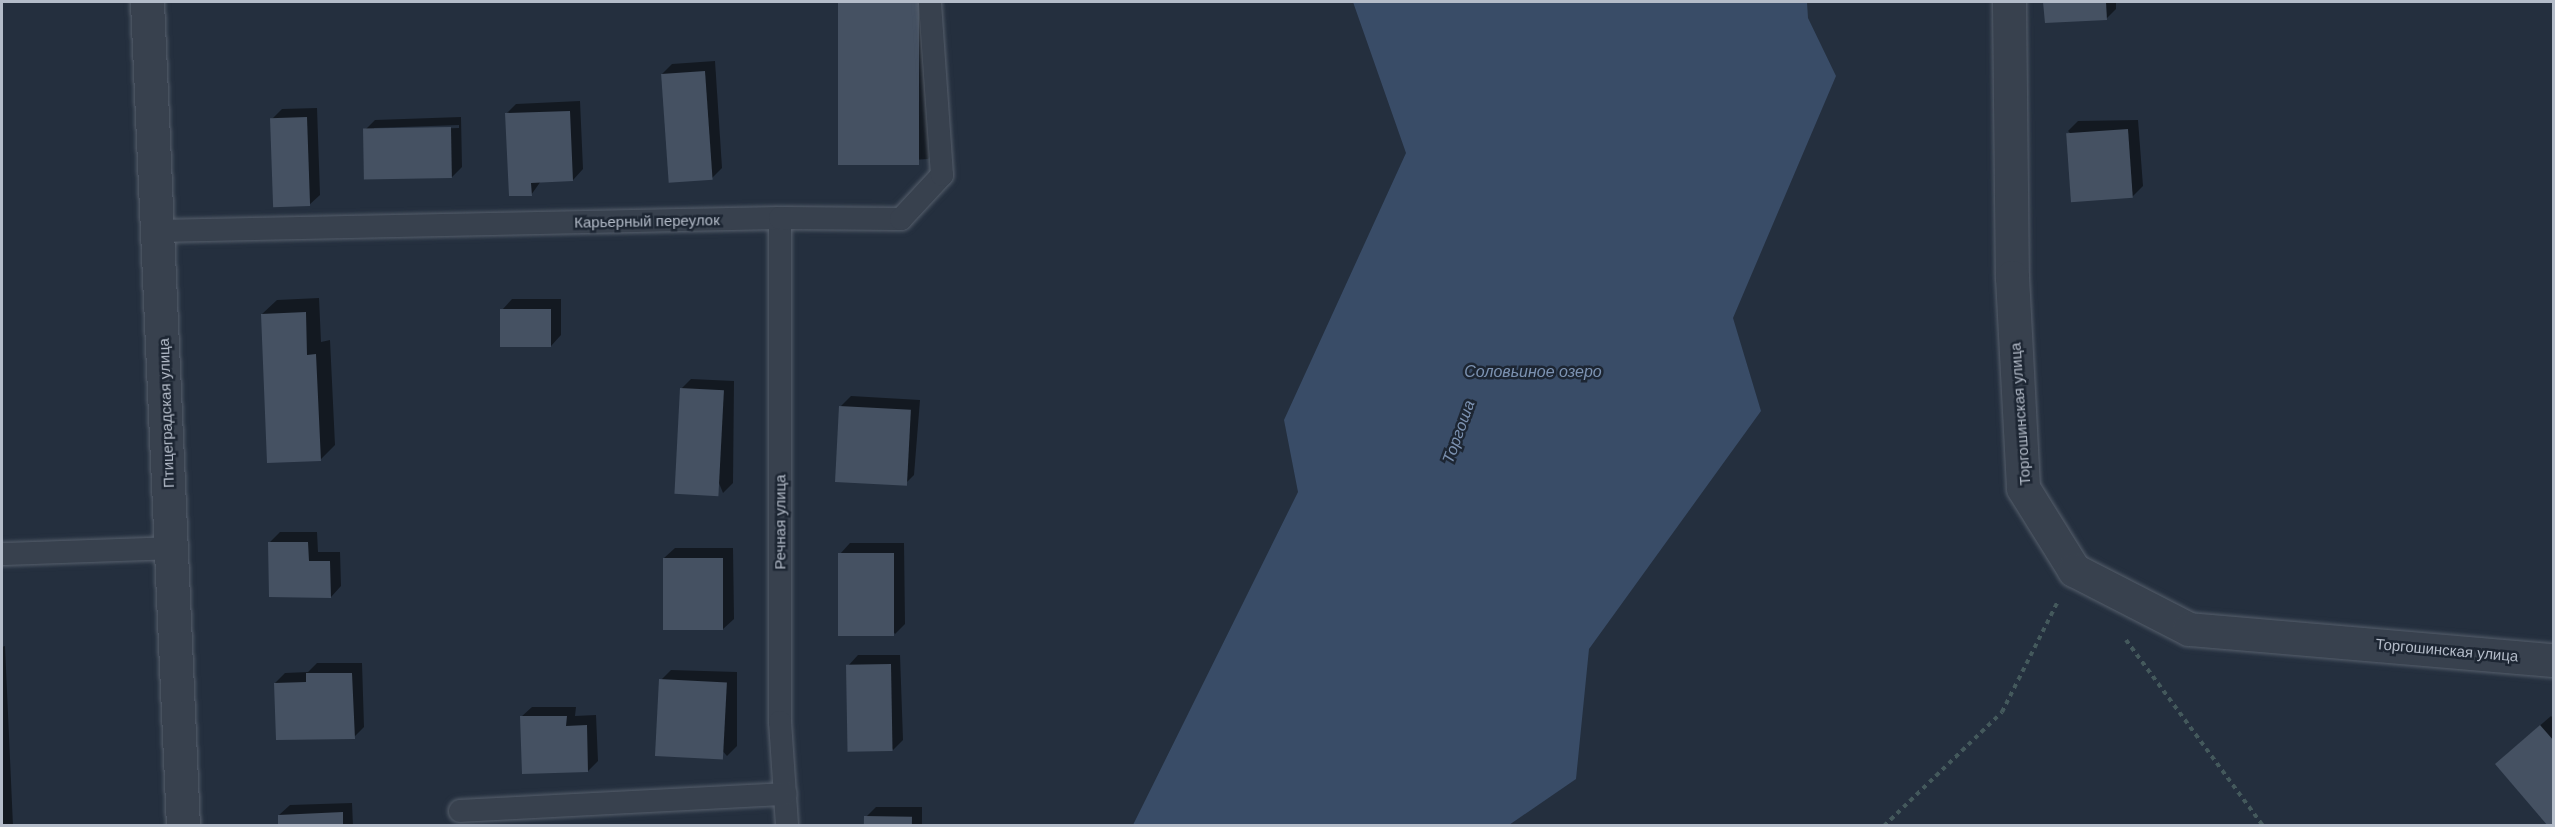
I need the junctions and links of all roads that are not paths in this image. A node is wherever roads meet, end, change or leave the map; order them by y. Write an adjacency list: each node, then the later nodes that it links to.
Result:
1 (147, 2): 5 (street, Птицеградская улица)
2 (930, 2): 4 (lane, Карьерный переулок)
3 (2009, 2): 8 (street, Торгошинская улица)
4 (780, 218): 5 (lane, Карьерный переулок); 9 (lane, Речная улица)
5 (158, 231): 6 (street, Птицеградская улица)
6 (172, 548): 7 (lane); 11 (street, Птицеградская улица)
7 (2, 554)
8 (2553, 660)
9 (786, 794): 10 (lane); 12 (lane, Речная улица)
10 (460, 811)
11 (183, 825)
12 (787, 825)

